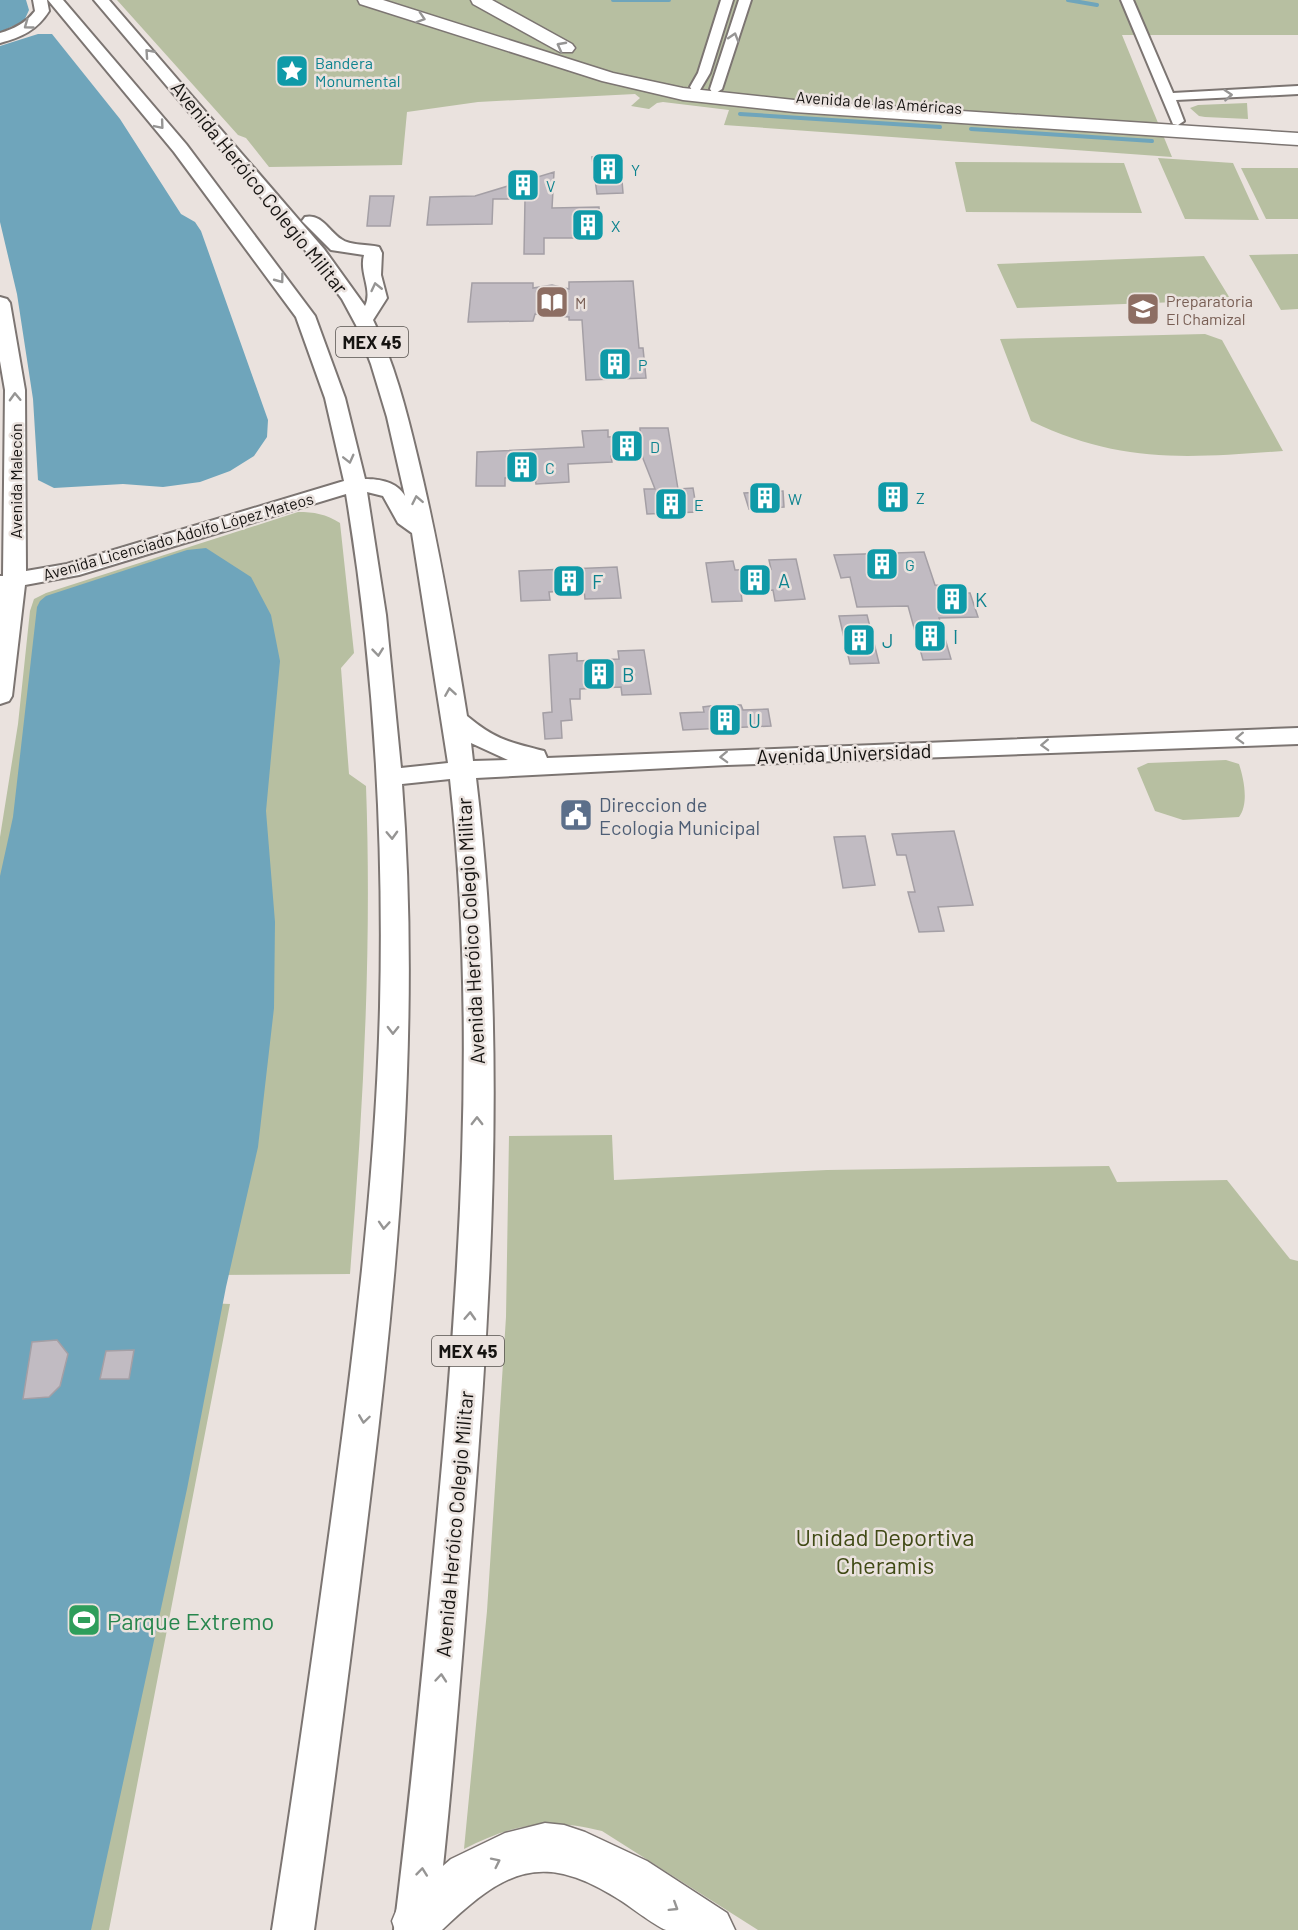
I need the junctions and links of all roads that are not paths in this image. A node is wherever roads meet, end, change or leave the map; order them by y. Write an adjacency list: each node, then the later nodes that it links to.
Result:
1 (40, 0): 9 (main road, one-way to 9)
2 (55, 0): 21 (main road, Avenida Heróico Colegio Militar / MEX 45, one-way to 21)
3 (101, 0): 18 (main road, Avenida Heróico Colegio Militar / MEX 45, one-way to 3)
4 (366, 0): 14 (highway, Avenida de las Américas, one-way to 14)
5 (479, 0): 10 (highway, Avenida de las Américas, one-way to 5)
6 (727, 0): 10 (street)
7 (745, 0): 11 (street, one-way to 7)
8 (1127, 0): 13 (street)
9 (0, 38)
10 (696, 87): 11 (highway, Avenida de las Américas)
11 (716, 89): 14 (highway, Avenida de las Américas)
12 (1298, 90): 13 (street, one-way to 12)
13 (1170, 97): 14 (street)
14 (1179, 126): 15 (highway, Avenida de las Américas); 16 (highway); 17 (main road)
15 (1298, 128)
16 (1298, 139)
17 (1298, 144)
18 (272, 199): 20 (main road, Avenida Heróico Colegio Militar / MEX 45); 20 (main road, one-way to 18)
19 (0, 303): 23 (main road, Avenida Malecón, one-way to 19)
20 (363, 319): 22 (main road, Avenida Heróico Colegio Militar / MEX 45, one-way to 20)
21 (356, 485): 22 (main road); 23 (main road, Avenida Licenciado Adolfo López Mateos); 29 (main road, Avenida Heróico Colegio Militar / MEX 45, one-way to 29)
22 (424, 534): 25 (main road, Avenida Heróico Colegio Militar / MEX 45, one-way to 22)
23 (7, 582): 24 (main road, Avenida Malecón)
24 (0, 696)
25 (454, 718): 27 (main road); 28 (main road, Avenida Heróico Colegio Militar / MEX 45)
26 (1298, 736): 27 (main road, Avenida Universidad, one-way to 27)
27 (548, 765): 28 (main road, Avenida Universidad)
28 (462, 770): 29 (main road, Avenida Universidad); 30 (main road, Avenida Heróico Colegio Militar / MEX 45, one-way to 28)
29 (390, 777): 31 (main road, Avenida Heróico Colegio Militar / MEX 45, one-way to 31)
30 (416, 1926): 32 (highway, one-way to 32)
31 (293, 1930)
32 (710, 1930)

